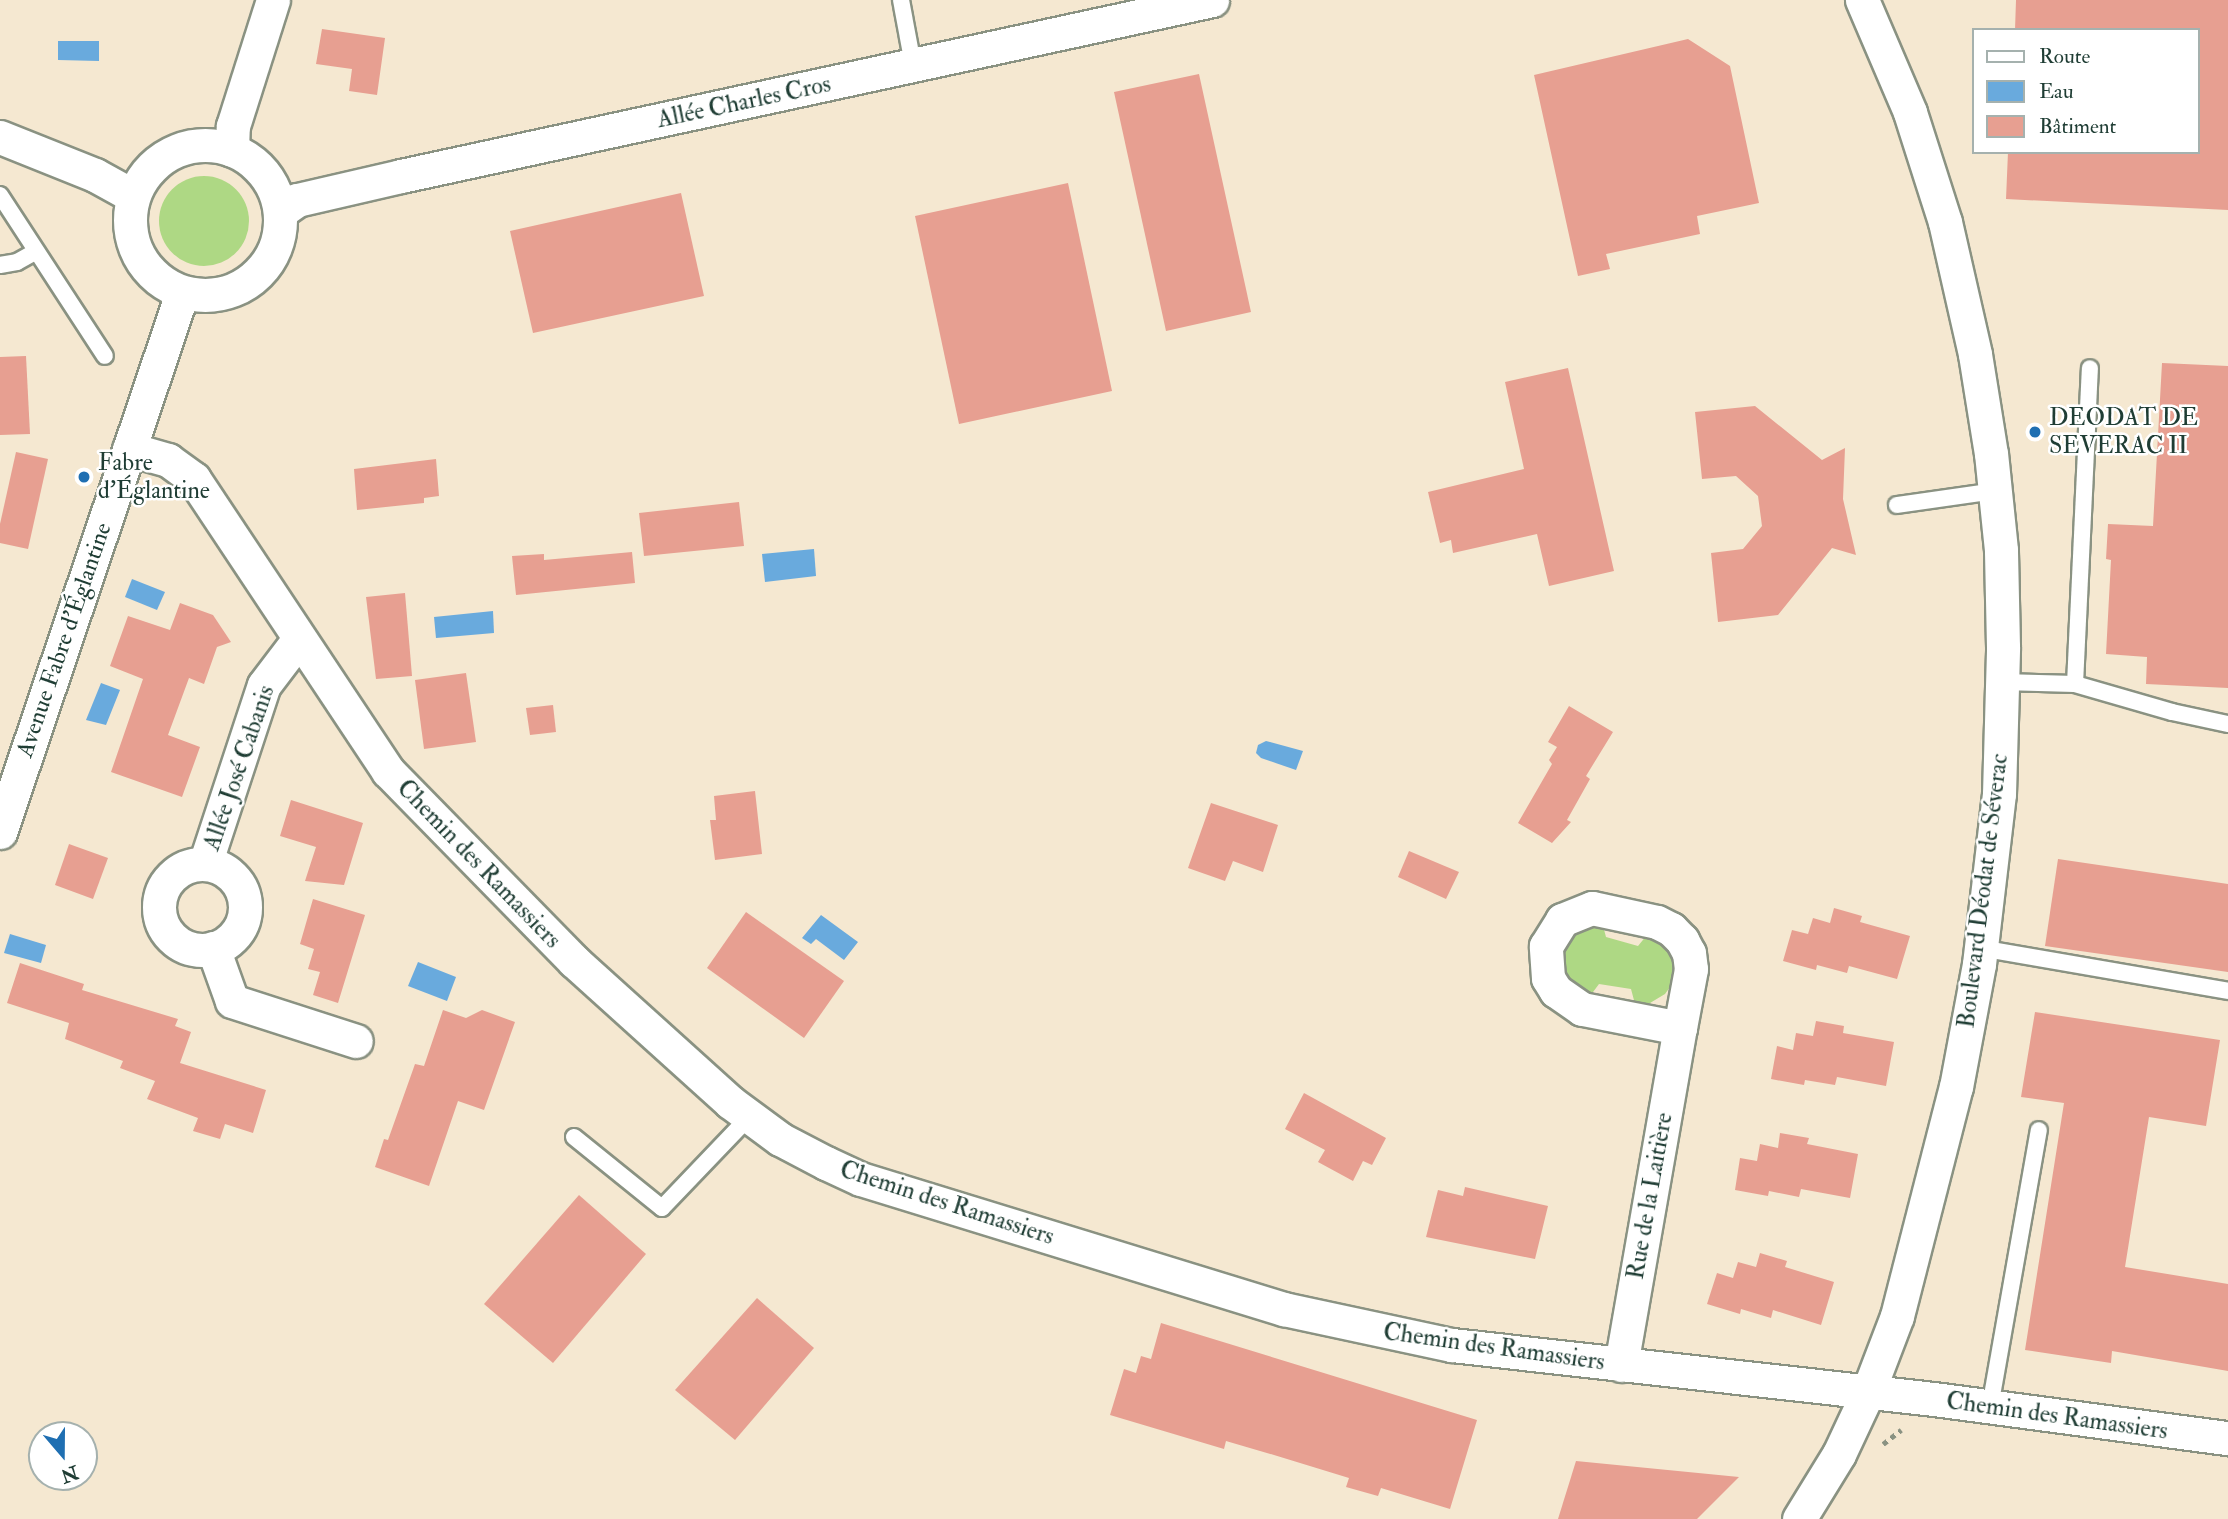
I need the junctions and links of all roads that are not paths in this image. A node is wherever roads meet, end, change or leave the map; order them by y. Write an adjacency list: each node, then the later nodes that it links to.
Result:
1 (273, 0): 7 (street)
2 (901, 0): 5 (lane)
3 (1212, 0): 5 (street, Allée Charles Cros)
4 (1861, 0): 17 (street, Boulevard Déodat de Séverac)
5 (913, 65): 10 (street, Allée Charles Cros)
6 (0, 137): 9 (street)
7 (232, 150): 9 (street); 10 (street)
8 (0, 195): 11 (lane)
9 (133, 196): 13 (street)
10 (280, 212): 13 (street)
11 (35, 252): 12 (lane); 14 (lane)
12 (0, 265)
13 (182, 293): 16 (street)
14 (105, 356)
15 (2090, 368): 21 (lane)
16 (129, 449): 19 (street, Chemin des Ramassiers); 23 (street, Avenue Fabre d'Églantine)
17 (1995, 492): 18 (lane); 20 (street, Boulevard Déodat de Séverac)
18 (1897, 505)
19 (299, 639): 24 (street, Allée José Cabanis); 30 (street, Chemin des Ramassiers)
20 (2002, 682): 21 (lane); 26 (street, Boulevard Déodat de Séverac)
21 (2075, 684): 22 (lane)
22 (2228, 724)
23 (0, 832)
24 (205, 864): 25 (street, Allée José Cabanis); 25 (street, Allée José Cabanis)
25 (214, 948): 29 (street)
26 (1980, 948): 27 (lane); 34 (street, Boulevard Déodat de Séverac)
27 (2228, 991)
28 (1679, 1028): 28 (street, Rue de la Laitière); 33 (street, Rue de la Laitière)
29 (356, 1041)
30 (748, 1118): 32 (lane); 33 (street, Chemin des Ramassiers)
31 (2039, 1130): 35 (lane)
32 (574, 1137)
33 (1621, 1365): 34 (street, Chemin des Ramassiers)
34 (1868, 1392): 35 (street, Chemin des Ramassiers); 37 (street, Boulevard Déodat de Séverac)
35 (1990, 1407): 36 (street, Chemin des Ramassiers)
36 (2228, 1438)
37 (1799, 1519)

